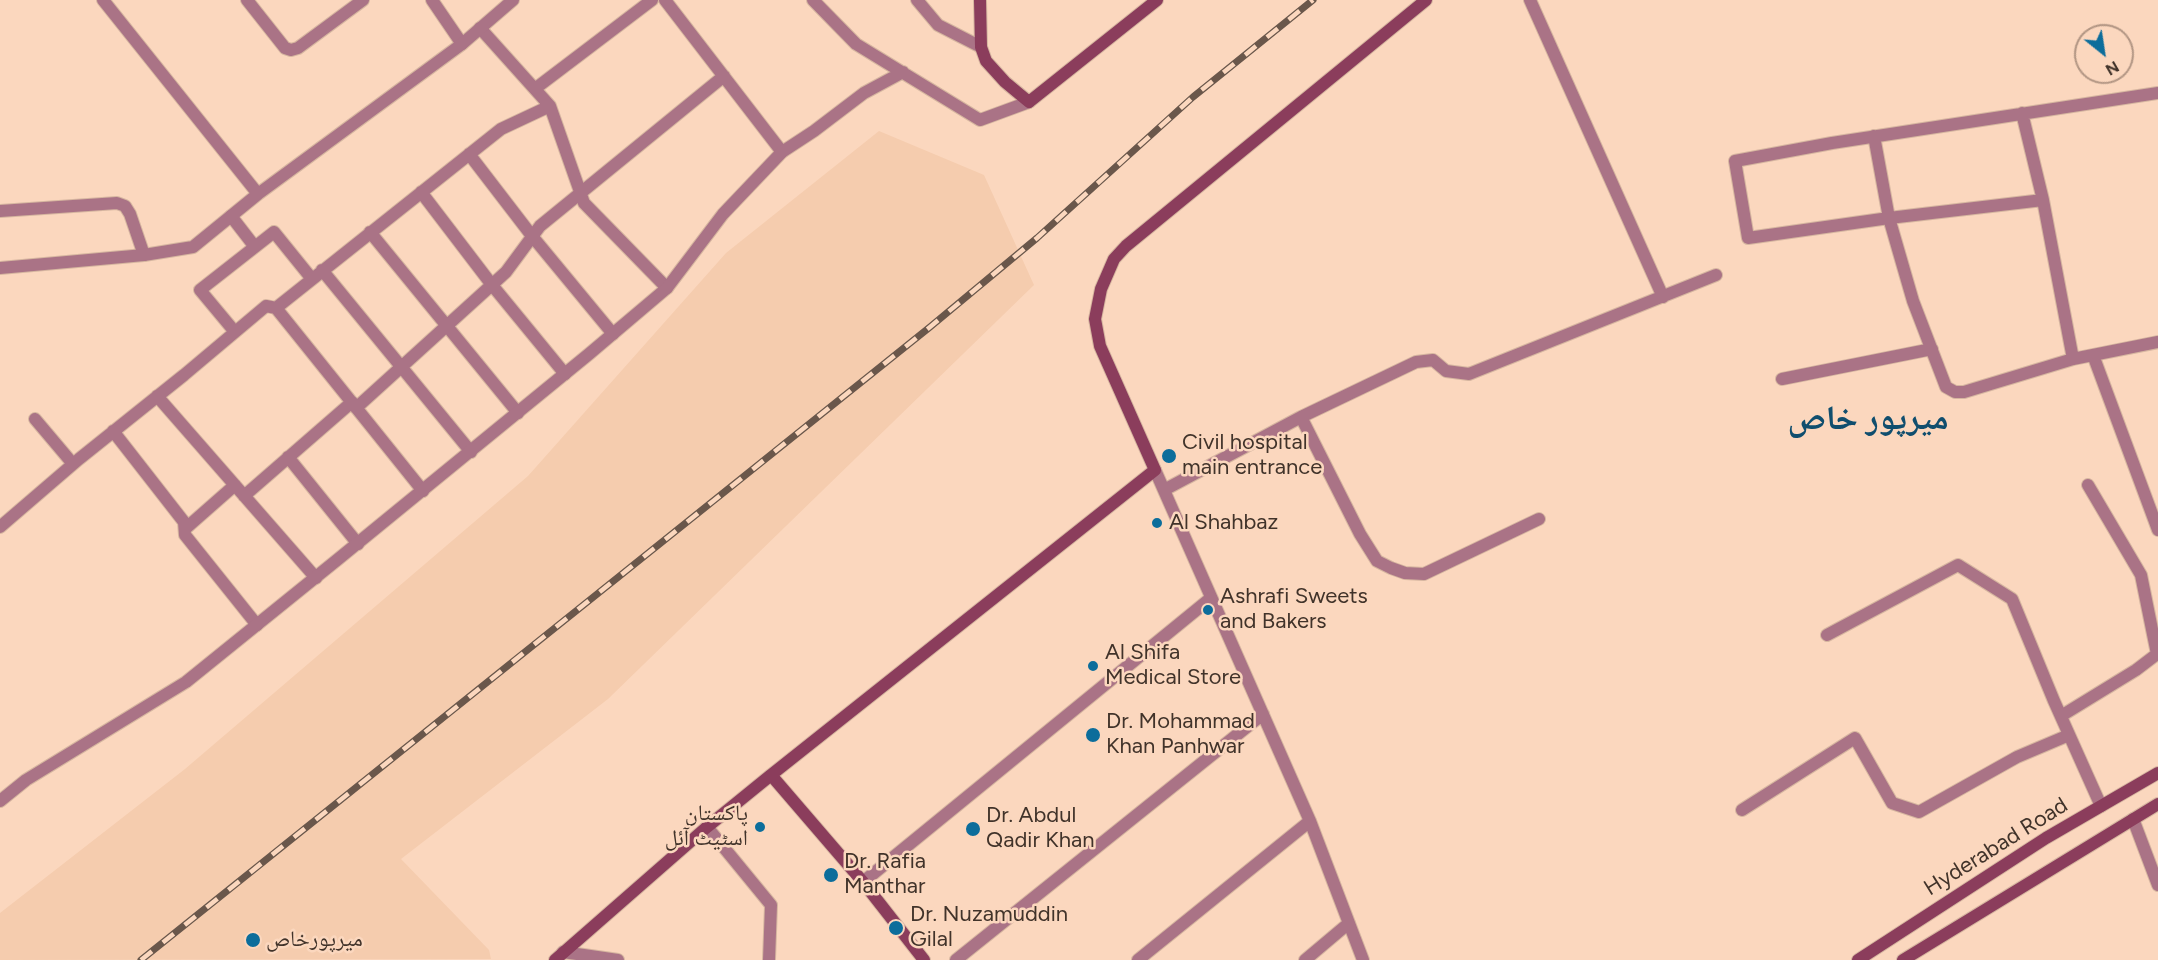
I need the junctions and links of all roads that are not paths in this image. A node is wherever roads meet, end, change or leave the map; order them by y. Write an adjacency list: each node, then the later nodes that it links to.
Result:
1 (103, 0): 29 (street)
2 (247, 0): 3 (street)
3 (363, 0)
4 (432, 0): 15 (street)
5 (513, 0): 14 (street)
6 (652, 0): 19 (street)
7 (665, 0): 18 (street)
8 (813, 0): 17 (street)
9 (917, 0): 16 (street)
10 (980, 0): 16 (main road)
11 (1157, 0): 21 (main road)
12 (1426, 0): 65 (main road)
13 (1530, 0): 44 (street)
14 (480, 28): 15 (street); 19 (street)
15 (462, 44): 29 (street)
16 (981, 48): 21 (main road)
17 (903, 72): 21 (street); 25 (street)
18 (724, 76): 25 (street); 28 (street)
19 (536, 88): 22 (street)
20 (2158, 93): 23 (street)
21 (1029, 102)
22 (550, 106): 26 (street); 28 (street)
23 (2022, 113): 24 (street); 30 (street)
24 (1874, 136): 33 (street); 33 (street)
25 (782, 152): 43 (street)
26 (469, 154): 27 (street); 35 (street)
27 (421, 192): 34 (street); 42 (street)
28 (581, 193): 35 (street); 43 (street)
29 (258, 194): 32 (street)
30 (2043, 200): 33 (street); 52 (street)
31 (0, 211): 37 (street)
32 (231, 216): 36 (street); 37 (street)
33 (1889, 218): 50 (street)
34 (370, 232): 39 (street); 46 (street)
35 (532, 236): 42 (street); 48 (street)
36 (255, 247): 41 (street); 47 (street)
37 (144, 255): 38 (street)
38 (0, 268)
39 (322, 270): 41 (street); 53 (street)
40 (1716, 275): 44 (street)
41 (312, 279): 45 (street)
42 (492, 285): 46 (street); 54 (street)
43 (667, 288): 48 (street)
44 (1663, 297): 59 (street)
45 (276, 308): 47 (street); 57 (street)
46 (447, 327): 53 (street); 58 (street)
47 (235, 332): 56 (street)
48 (613, 334): 54 (street)
49 (2158, 342): 51 (street)
50 (1932, 349): 52 (street); 55 (street)
51 (2093, 355): 52 (street); 71 (street)
52 (2073, 359)
53 (401, 367): 57 (street); 62 (street)
54 (565, 374): 58 (street)
55 (1782, 379)
56 (157, 396): 61 (street); 66 (street)
57 (354, 405): 63 (street); 69 (street)
58 (518, 413): 62 (street)
59 (1300, 417): 68 (street); 72 (street)
60 (35, 419): 64 (street)
61 (113, 431): 64 (street); 74 (street)
62 (471, 452): 69 (street)
63 (288, 457): 70 (street); 76 (street)
64 (73, 464): 73 (street)
65 (1155, 470): 68 (street); 85 (main road)
66 (235, 485): 70 (street); 74 (street)
67 (2088, 485): 82 (street)
68 (1164, 490): 78 (street)
69 (423, 491): 76 (street)
70 (244, 496): 77 (street)
71 (2156, 515): 75 (street)
72 (1539, 519)
73 (0, 528)
74 (185, 529): 79 (street)
75 (2158, 530)
76 (358, 544): 77 (street)
77 (316, 578): 79 (street)
78 (1211, 598): 81 (street); 93 (street)
79 (257, 625): 86 (street)
80 (1827, 635): 82 (street)
81 (1263, 714): 91 (street); 100 (street)
82 (2061, 716): 83 (street)
83 (2069, 735): 88 (street); 89 (street)
84 (2158, 773): 88 (main road, Hyderabad Road)
85 (771, 775): 92 (main road); 93 (main road)
86 (0, 801)
87 (2158, 804): 90 (main road)
88 (2101, 806): 104 (main road, Hyderabad Road)
89 (1742, 810)
90 (2133, 819): 94 (street); 105 (main road)
91 (1310, 821): 95 (street); 101 (street)
92 (707, 827): 96 (main road); 98 (street)
93 (863, 882): 99 (main road)
94 (2158, 885)
95 (1349, 923): 102 (street); 103 (street)
96 (559, 956): 97 (street)
97 (618, 960)
98 (769, 960)
99 (924, 960)
100 (957, 960)
101 (1138, 960)
102 (1305, 960)
103 (1363, 960)
104 (1858, 960)
105 (1903, 960)

